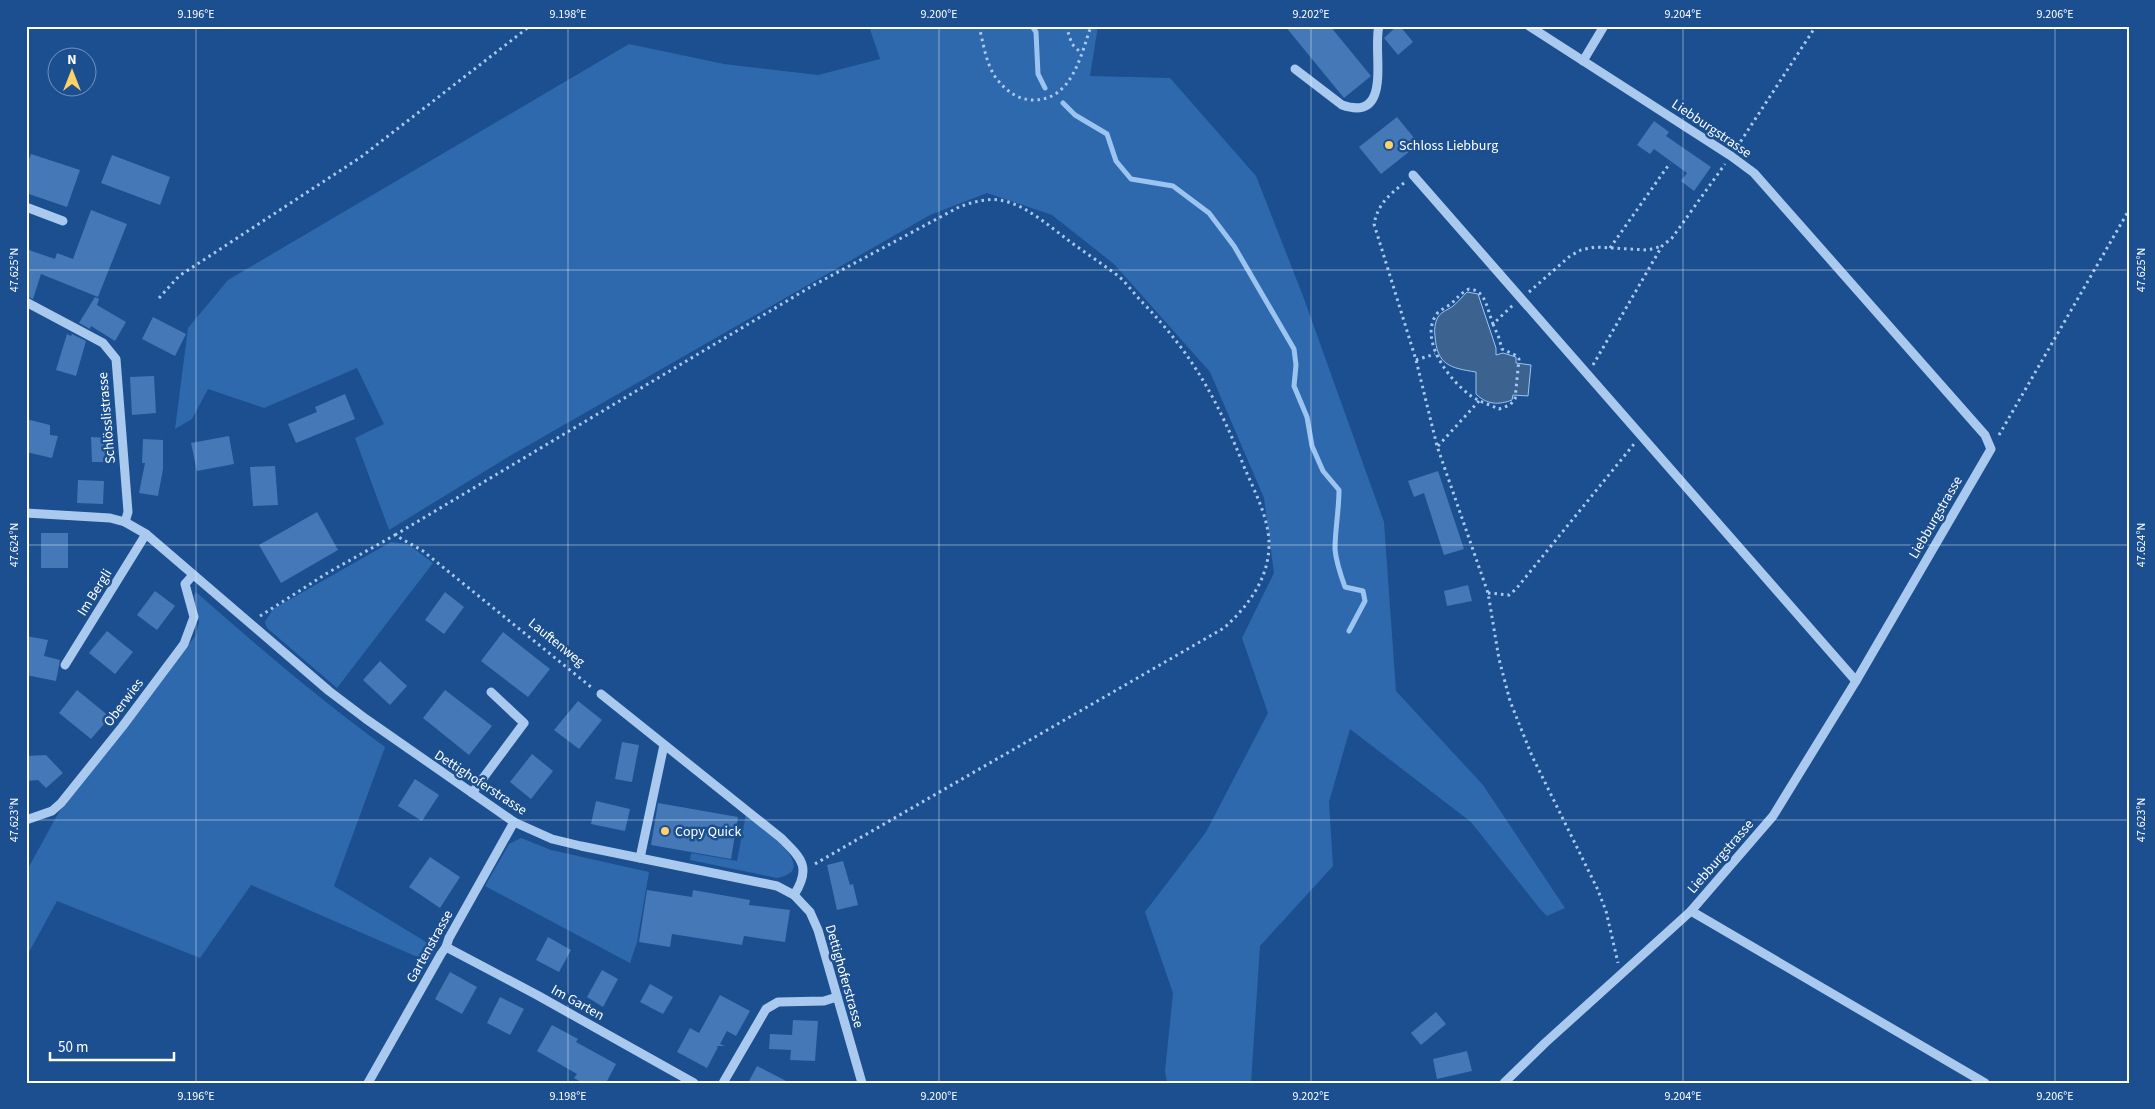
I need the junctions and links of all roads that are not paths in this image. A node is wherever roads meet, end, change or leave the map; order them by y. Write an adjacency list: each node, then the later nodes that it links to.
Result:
1 (1379, 26): 5 (street)
2 (1529, 26): 4 (street, Liebburgstrasse)
3 (1604, 26): 4 (street)
4 (1583, 62): 15 (street, Liebburgstrasse)
5 (1295, 69)
6 (1413, 175): 15 (street)
7 (26, 207): 8 (street)
8 (63, 221)
9 (26, 302): 11 (street, Schlösslistrasse)
10 (26, 513): 11 (street, Dettighoferstrasse)
11 (125, 522): 12 (street, Dettighoferstrasse)
12 (146, 534): 13 (street, Dettighoferstrasse); 14 (street, Im Bergli)
13 (193, 575): 19 (street, Dettighoferstrasse); 20 (street, Oberwies)
14 (65, 665)
15 (1856, 681): 24 (street, Liebburgstrasse)
16 (491, 692): 19 (street)
17 (600, 694): 18 (street)
18 (664, 745): 22 (street); 23 (street)
19 (472, 793): 21 (street, Dettighoferstrasse)
20 (26, 820)
21 (514, 822): 22 (street, Dettighoferstrasse); 25 (street, Gartenstrasse)
22 (640, 858): 23 (street, Dettighoferstrasse)
23 (794, 895): 26 (street, Dettighoferstrasse)
24 (1691, 911): 31 (street, Liebburgstrasse); 32 (street)
25 (446, 947): 27 (street, Gartenstrasse); 28 (street, Im Garten)
26 (837, 997): 29 (street); 30 (street, Dettighoferstrasse)
27 (368, 1083)
28 (694, 1083)
29 (724, 1083)
30 (862, 1083)
31 (1504, 1083)
32 (1985, 1083)

